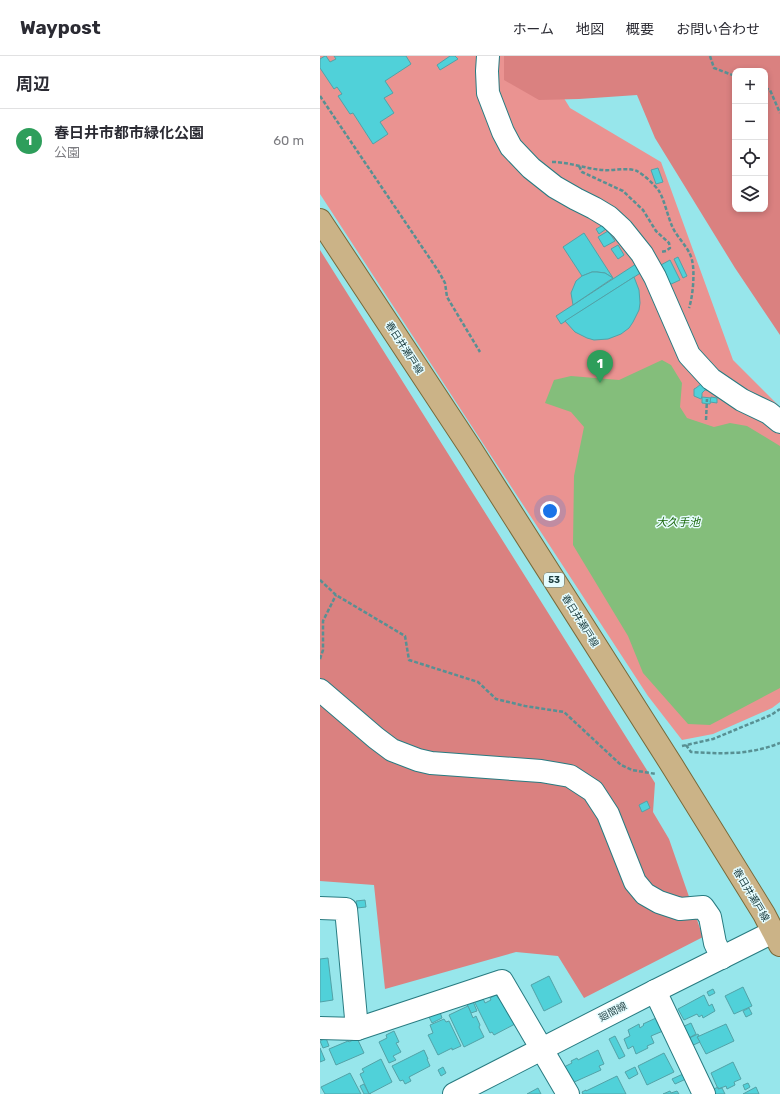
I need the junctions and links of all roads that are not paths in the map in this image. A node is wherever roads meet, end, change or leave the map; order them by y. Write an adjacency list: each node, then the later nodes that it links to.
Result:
1 (488, 56): 3 (street)
2 (320, 220): 6 (main road, 春日井瀬戸線 / 53)
3 (780, 422)
4 (320, 690): 7 (street)
5 (320, 908): 10 (street)
6 (776, 939): 7 (street, 廻間線)
7 (722, 958): 8 (street, 廻間線)
8 (655, 991): 11 (street, 廻間線); 14 (street)
9 (320, 1028): 10 (street)
10 (357, 1029): 11 (street)
11 (542, 1049): 12 (street, 廻間線); 13 (street)
12 (454, 1094)
13 (568, 1094)
14 (704, 1094)

